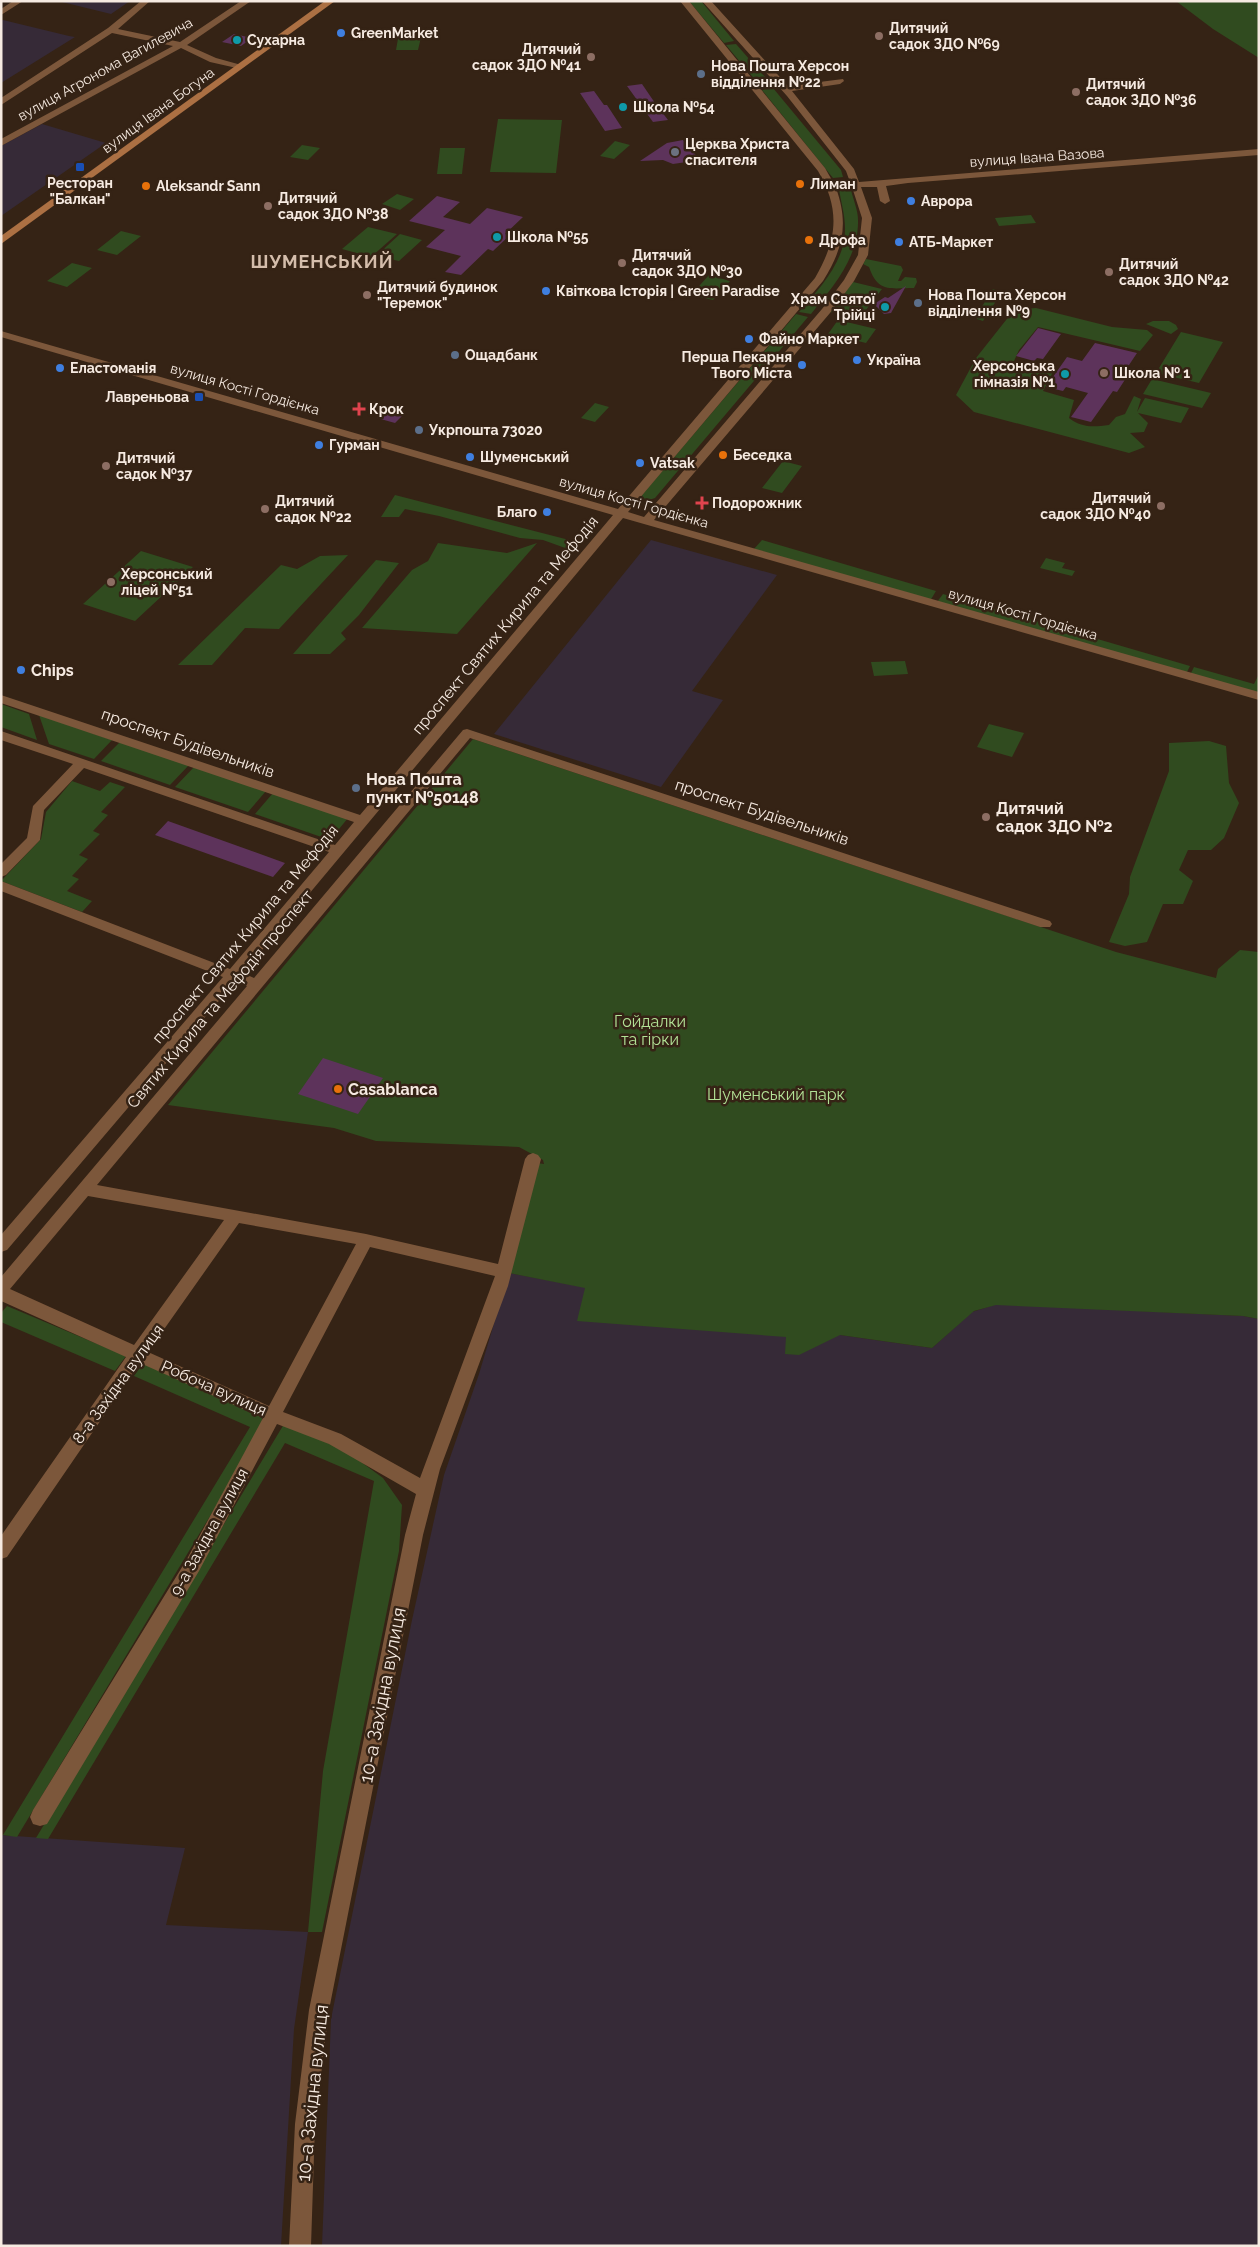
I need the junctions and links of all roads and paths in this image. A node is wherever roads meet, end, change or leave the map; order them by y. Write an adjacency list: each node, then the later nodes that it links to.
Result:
1 (146, 1): 8 (street)
2 (247, 1): 9 (street, вулиця Агронома Вагилевича)
3 (331, 1): 10 (street, вулиця Івана Богуна)
4 (684, 1): 17 (street, проспект Святих Кирила та Мефодія)
5 (706, 1): 12 (street)
6 (15, 2): 7 (street)
7 (1, 14)
8 (111, 30): 9 (street); 13 (street)
9 (180, 45): 10 (street); 14 (street, вулиця Агронома Вагилевича)
10 (241, 66): 20 (street, вулиця Івана Богуна)
11 (840, 81): 12 (street)
12 (786, 89): 18 (street)
13 (1, 102)
14 (1, 143)
15 (1259, 152): 16 (street, вулиця Івана Вазова)
16 (881, 184): 18 (street, вулиця Івана Вазова); 19 (street)
17 (831, 185): 18 (street, вулиця Івана Вазова); 22 (street, проспект Святих Кирила та Мефодія)
18 (855, 186): 23 (street)
19 (885, 201)
20 (1, 241)
21 (1, 334): 22 (street, вулиця Кості Гордієнка)
22 (620, 513): 23 (street, вулиця Кості Гордієнка); 29 (street, проспект Святих Кирила та Мефодія)
23 (646, 521): 24 (street, вулиця Кості Гордієнка)
24 (1259, 696)
25 (1, 699): 29 (street, проспект Будівельників)
26 (467, 733): 33 (street, проспект Будівельників); 35 (street, Святих Кирила та Мефодія проспект)
27 (1, 735): 28 (street)
28 (81, 764): 30 (street); 31 (street)
29 (364, 821): 30 (street, проспект Святих Кирила та Мефодія)
30 (339, 851): 34 (street, проспект Святих Кирила та Мефодія)
31 (1, 872)
32 (1, 886): 34 (street)
33 (1045, 924)
34 (233, 976): 35 (street); 40 (street, проспект Святих Кирила та Мефодія)
35 (256, 984): 37 (street, Святих Кирила та Мефодія проспект)
36 (533, 1158): 41 (street, 10-а Західна вулиця)
37 (84, 1189): 38 (street); 42 (street, Святих Кирила та Мефодія проспект)
38 (235, 1217): 39 (street); 43 (street, 8-а Західна вулиця)
39 (366, 1240): 41 (street); 44 (street, 9-а Західна вулиця)
40 (1, 1246)
41 (504, 1272): 45 (street, 10-а Західна вулиця)
42 (3, 1295): 43 (street, Робоча вулиця)
43 (137, 1354): 44 (street, Робоча вулиця); 46 (street, 8-а Західна вулиця)
44 (273, 1414): 45 (street, Робоча вулиця); 47 (street, 9-а Західна вулиця)
45 (425, 1490): 48 (street, 10-а Західна вулиця)
46 (1, 1551)
47 (40, 1817)
48 (300, 2246)

